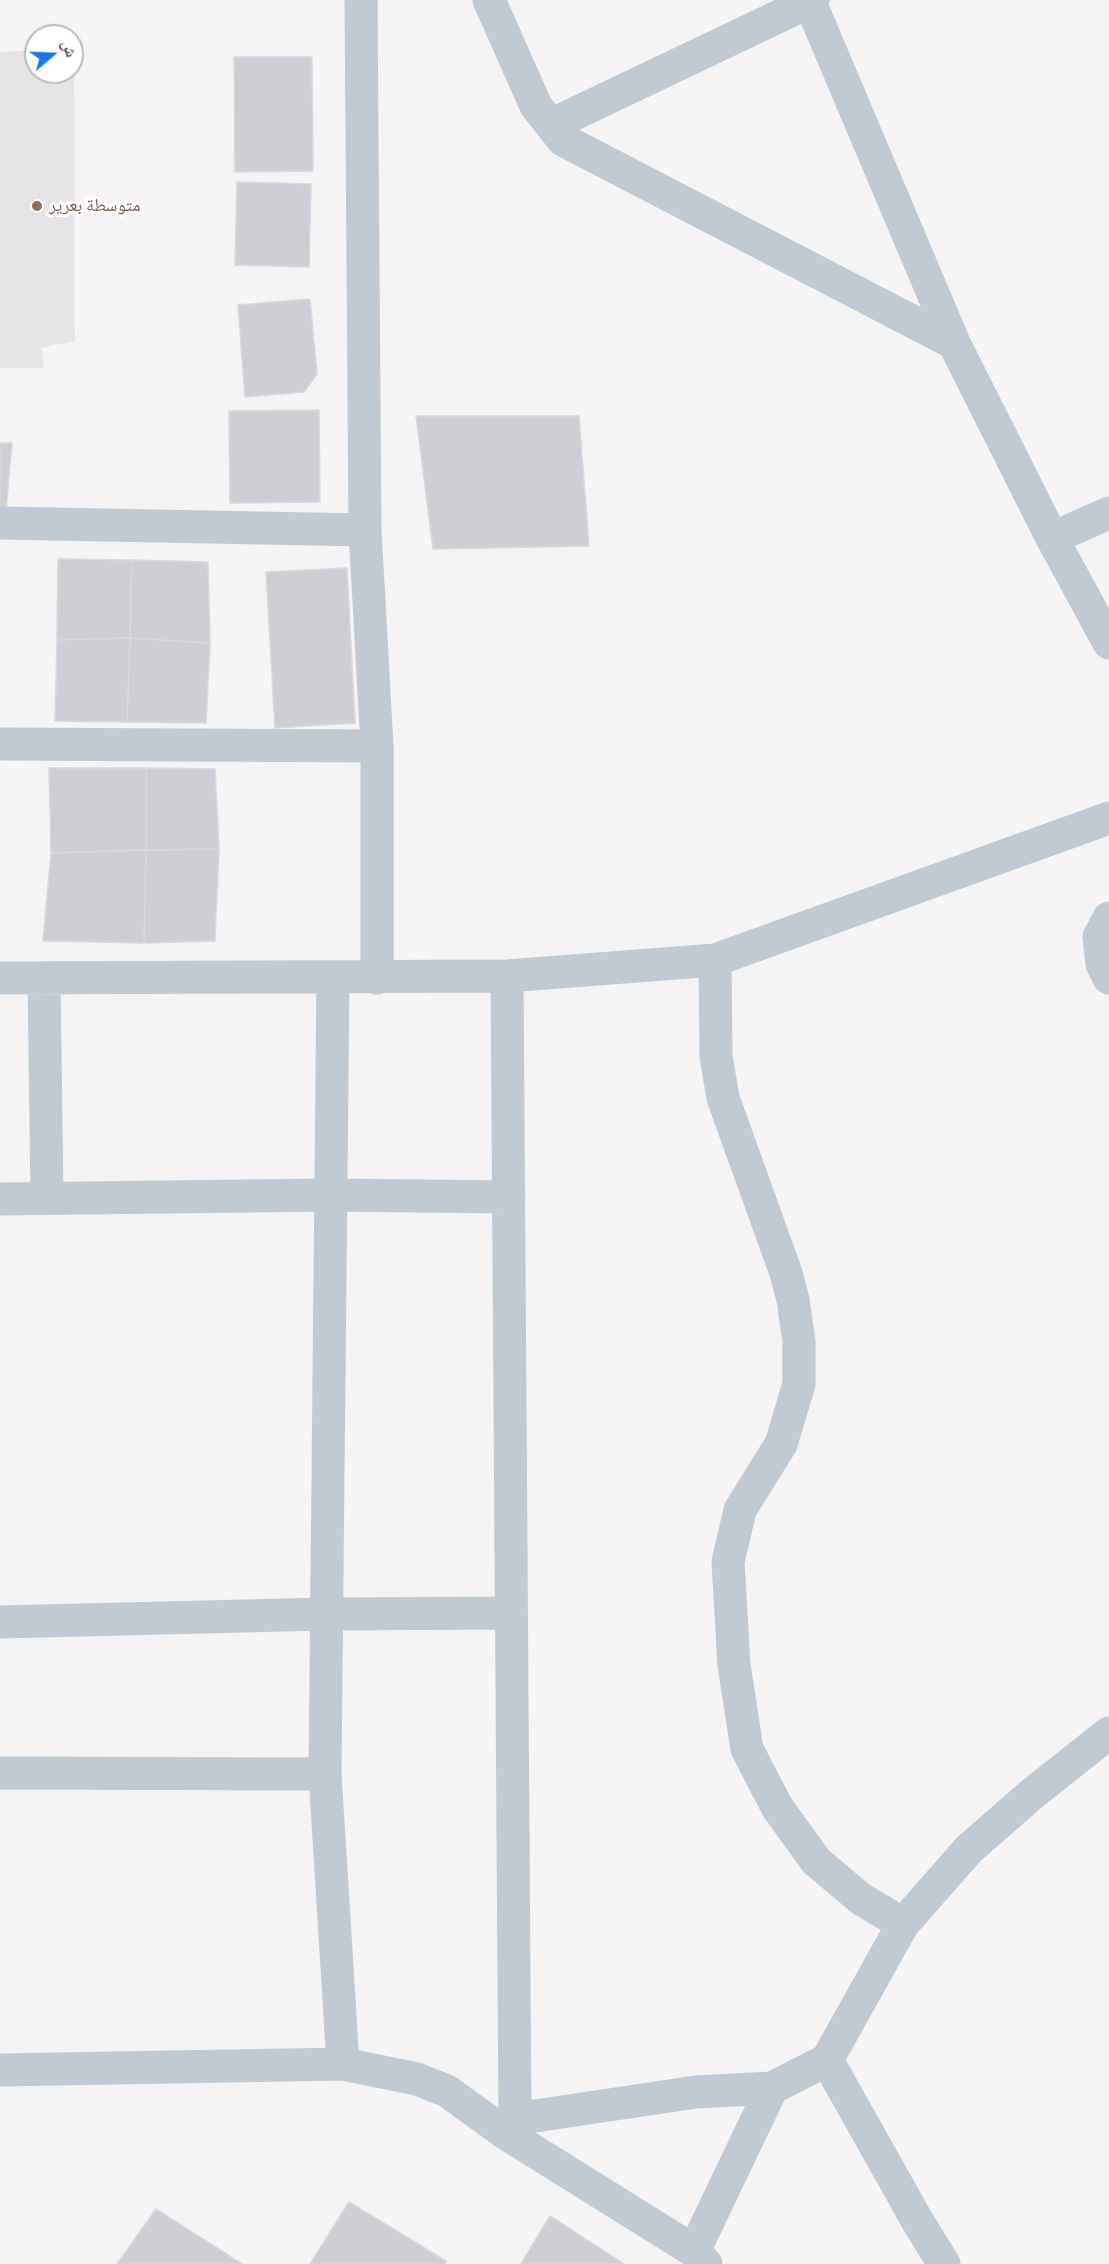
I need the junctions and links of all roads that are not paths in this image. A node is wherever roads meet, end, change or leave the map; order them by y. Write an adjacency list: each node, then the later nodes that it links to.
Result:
1 (361, 0): 8 (street)
2 (489, 0): 4 (street)
3 (811, 1): 4 (street); 5 (street)
4 (551, 125): 5 (street)
5 (954, 343): 9 (street)
6 (1109, 513): 9 (street)
7 (0, 524): 8 (street)
8 (365, 530): 12 (street)
9 (1052, 538): 10 (street)
10 (1109, 644)
11 (0, 744): 12 (street)
12 (377, 746): 20 (street)
13 (1109, 818): 15 (street)
14 (1109, 918): 21 (street)
15 (716, 960): 16 (street); 32 (street)
16 (507, 976): 20 (street); 23 (street)
17 (333, 977): 19 (street); 20 (street); 22 (street)
18 (0, 978): 19 (street)
19 (44, 978): 24 (street)
20 (377, 978)
21 (1109, 978)
22 (330, 1195): 23 (street); 24 (street); 27 (street)
23 (509, 1197): 26 (street)
24 (47, 1198): 25 (street)
25 (0, 1199)
26 (510, 1613): 27 (street); 37 (street)
27 (326, 1614): 28 (street); 31 (street)
28 (0, 1622)
29 (1109, 1733): 32 (street)
30 (0, 1773): 31 (street)
31 (325, 1774): 34 (street)
32 (903, 1924): 33 (street)
33 (827, 2060): 36 (street); 39 (street)
34 (343, 2064): 35 (street); 37 (street)
35 (0, 2070)
36 (772, 2088): 37 (street); 38 (street)
37 (510, 2126): 38 (street)
38 (700, 2258)
39 (944, 2264)

